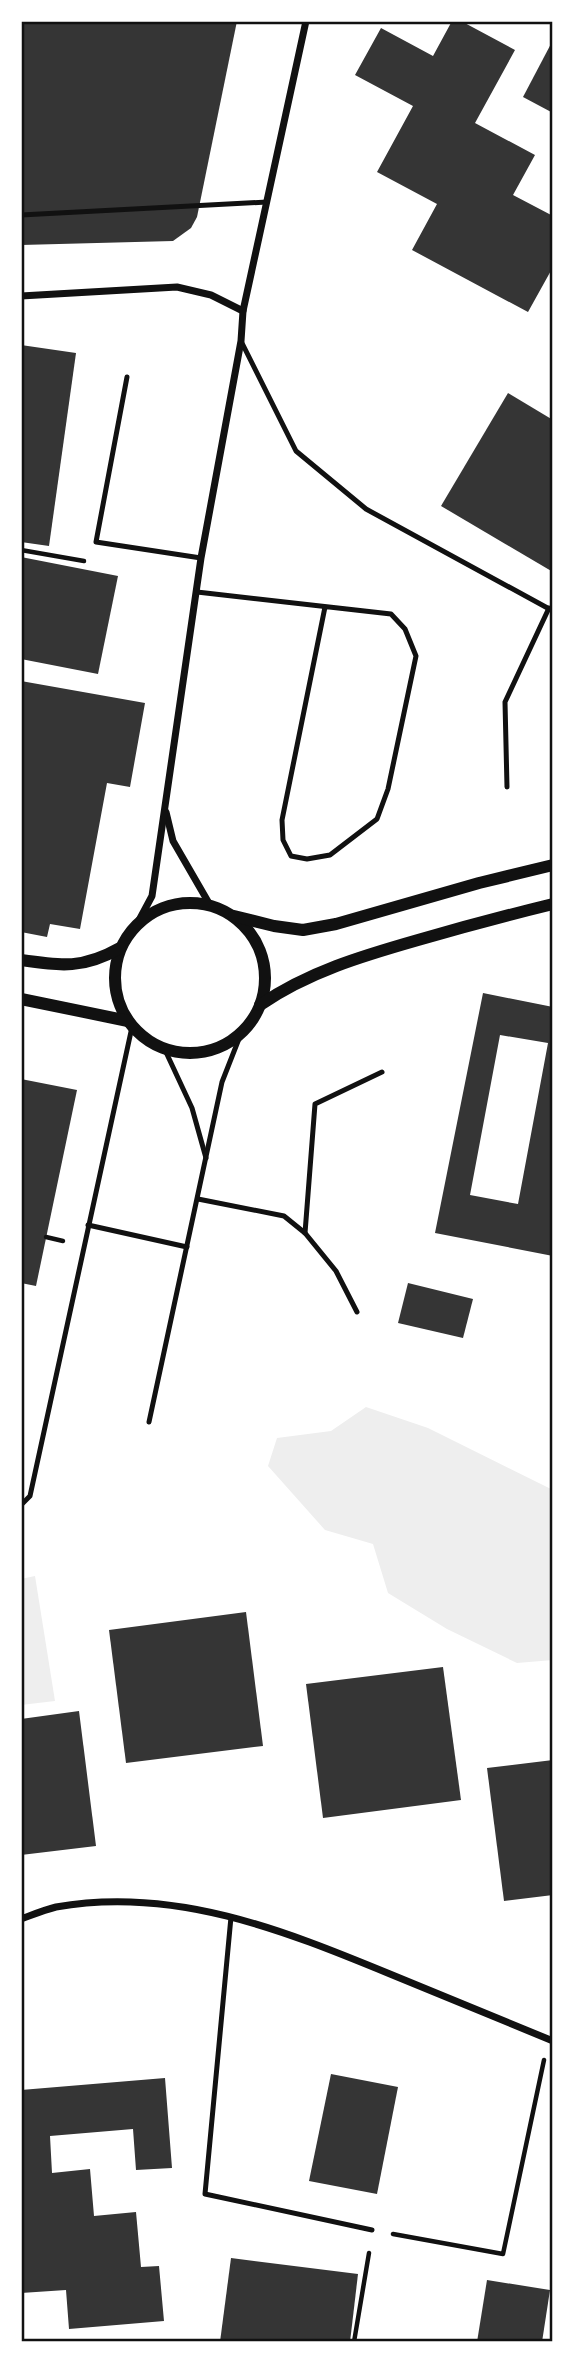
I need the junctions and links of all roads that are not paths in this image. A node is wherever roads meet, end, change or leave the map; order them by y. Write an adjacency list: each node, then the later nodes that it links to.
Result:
1 (306, 21): 2 (street)
2 (267, 201): 3 (lane); 5 (street)
3 (21, 215)
4 (21, 296): 5 (street)
5 (243, 311): 6 (street)
6 (241, 341): 8 (street); 11 (lane)
7 (127, 377): 8 (lane)
8 (201, 558): 9 (street)
9 (197, 592): 10 (lane); 13 (street)
10 (325, 607): 10 (lane)
11 (551, 610): 12 (lane)
12 (507, 787)
13 (165, 808): 16 (street); 18 (street)
14 (553, 865): 17 (street)
15 (553, 904): 22 (street)
16 (211, 905): 17 (street); 18 (street)
17 (232, 915): 22 (street)
18 (137, 923): 19 (street)
19 (120, 948): 20 (street); 23 (street)
20 (21, 960)
21 (21, 999): 23 (street)
22 (260, 1005): 24 (street)
23 (130, 1024): 25 (street); 29 (lane)
24 (242, 1031): 25 (street); 27 (lane)
25 (165, 1050): 27 (lane)
26 (382, 1072): 30 (lane)
27 (206, 1159): 28 (lane)
28 (198, 1199): 30 (lane); 31 (lane)
29 (88, 1225): 31 (lane); 35 (lane)
30 (305, 1233): 32 (lane)
31 (187, 1247): 33 (lane)
32 (357, 1312)
33 (149, 1422)
34 (21, 1494): 35 (lane)
35 (30, 1496): 36 (lane)
36 (21, 1505)
37 (231, 1917): 38 (street); 39 (street); 40 (lane)
38 (21, 1919)
39 (551, 2040)
40 (372, 2230)

